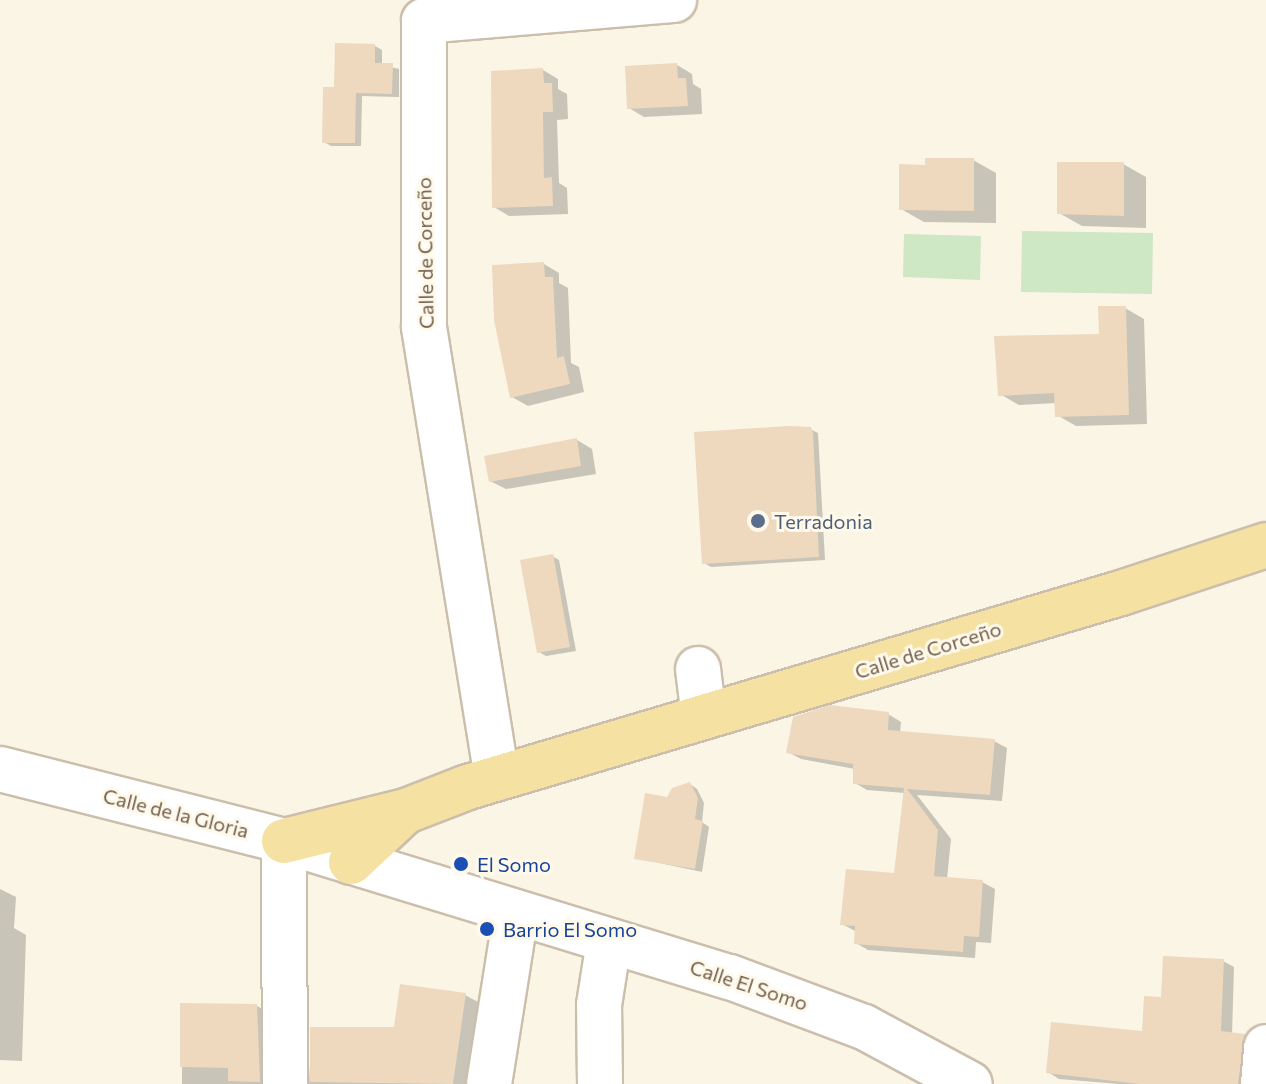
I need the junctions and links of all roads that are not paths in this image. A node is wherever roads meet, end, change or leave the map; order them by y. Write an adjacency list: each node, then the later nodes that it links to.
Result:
1 (674, 0): 6 (street, Calle de Corceño)
2 (1266, 545): 4 (main road, Calle de Corceño)
3 (698, 669): 4 (street)
4 (704, 717): 6 (main road, Calle de Corceño)
5 (0, 769): 8 (street, Calle de la Gloria)
6 (497, 778): 7 (main road, Calle de Corceño)
7 (406, 811): 8 (main road, Calle de Corceño); 9 (main road, Calle de Corceño)
8 (284, 841): 9 (street, Calle de la Gloria); 13 (street)
9 (351, 862): 10 (street, Calle El Somo)
10 (516, 913): 11 (street, Calle El Somo); 14 (street)
11 (609, 941): 15 (street); 16 (street, Calle El Somo)
12 (1266, 1047): 17 (street)
13 (285, 1084)
14 (489, 1084)
15 (600, 1084)
16 (970, 1084)
17 (1263, 1084)

